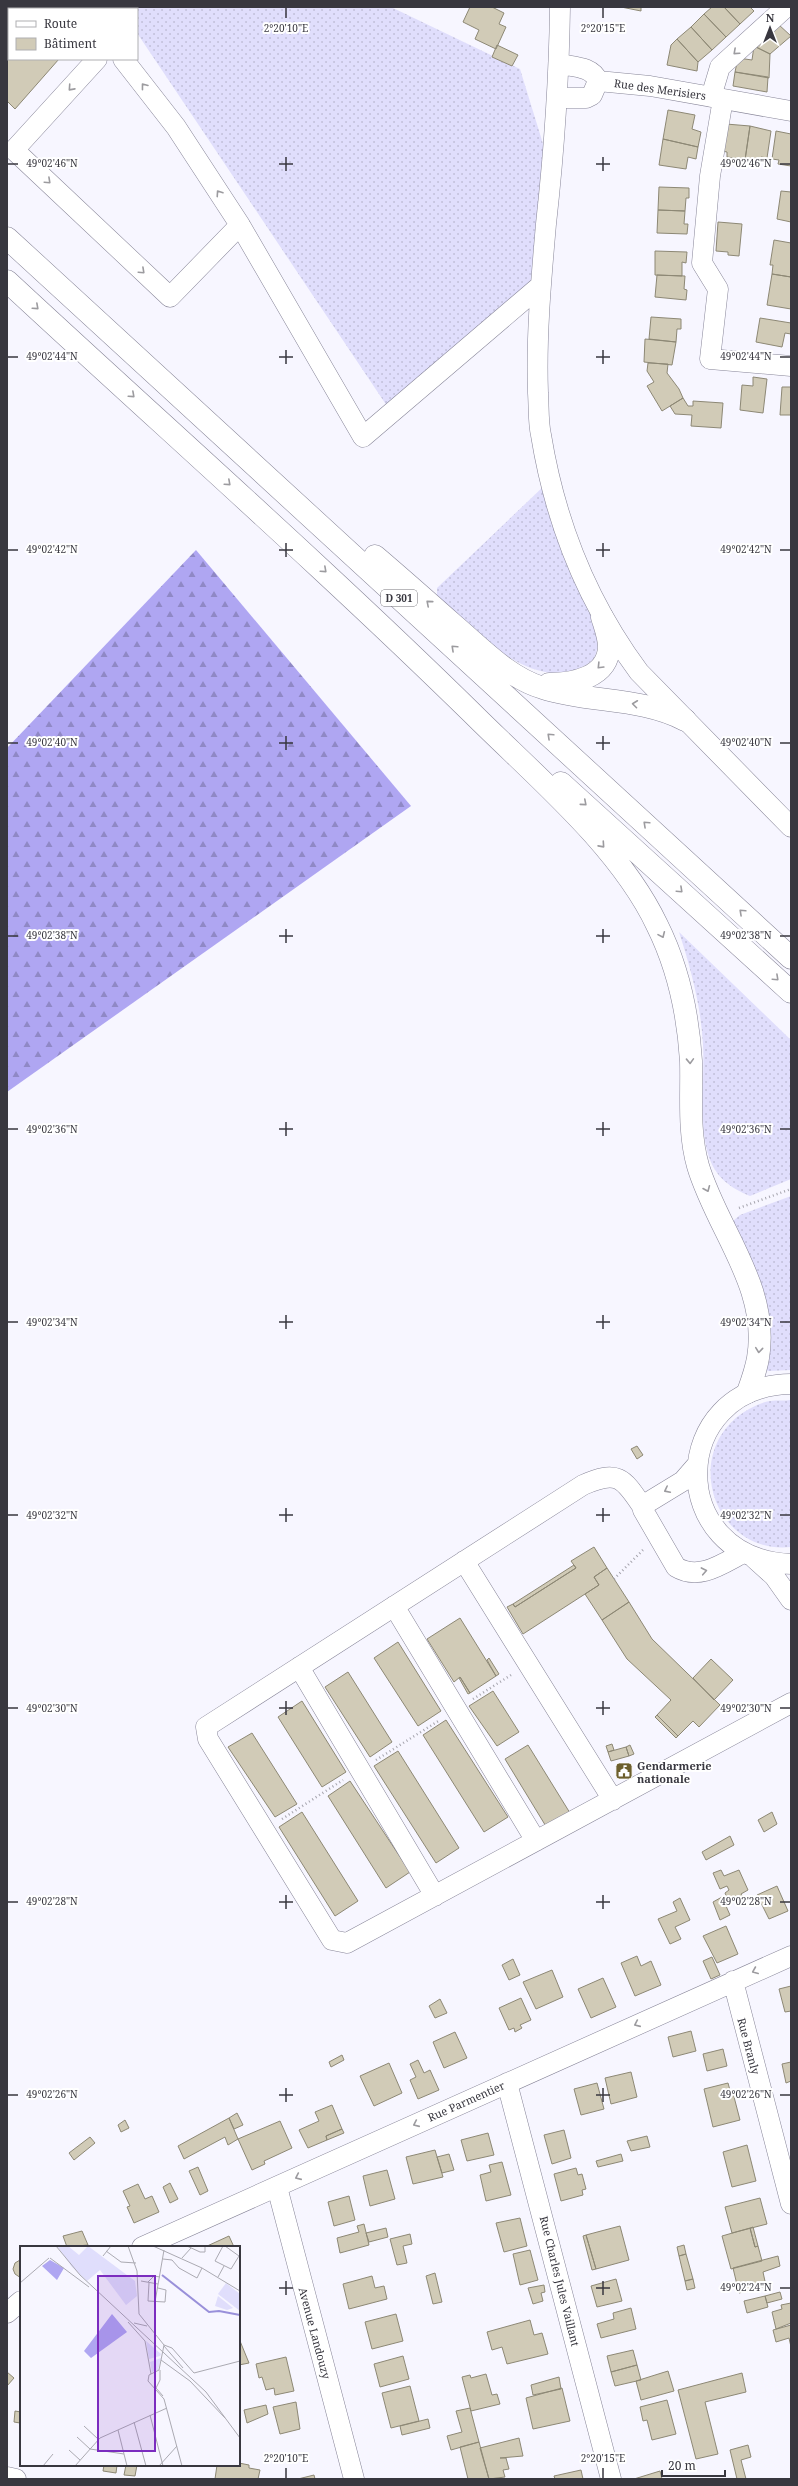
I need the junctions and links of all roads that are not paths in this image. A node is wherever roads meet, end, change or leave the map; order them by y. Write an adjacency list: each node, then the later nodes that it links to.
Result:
1 (560, 7): 5 (street)
2 (786, 7): 8 (street, one-way to 8)
3 (96, 60): 10 (street, one-way to 10)
4 (124, 60): 10 (street, one-way to 4)
5 (559, 69): 6 (street); 7 (street)
6 (598, 80): 7 (street); 8 (street, Rue des Merisiers)
7 (558, 98): 14 (street)
8 (717, 98): 9 (street, Rue des Merisiers); 15 (street)
9 (791, 111)
10 (240, 226): 14 (street)
11 (7, 233): 18 (highway, one-way to 11)
12 (7, 238): 21 (highway, D 301, one-way to 12)
13 (7, 281): 17 (highway, D 301, one-way to 17)
14 (540, 286): 16 (street)
15 (791, 366)
16 (602, 617): 18 (highway, one-way to 18); 19 (street)
17 (386, 629): 22 (highway, D 301, one-way to 22); 24 (highway, one-way to 24)
18 (524, 679): 19 (highway, one-way to 18)
19 (684, 720): 20 (street)
20 (791, 827)
21 (791, 958)
22 (791, 992)
23 (791, 1384): 24 (street)
24 (748, 1392): 25 (street)
25 (696, 1466): 26 (street, one-way to 26); 27 (street)
26 (642, 1506): 27 (street, one-way to 27); 28 (street)
27 (749, 1556): 29 (street); 30 (street)
28 (464, 1561): 31 (street); 34 (street)
29 (791, 1564)
30 (791, 1600)
31 (394, 1606): 32 (street); 35 (street)
32 (299, 1667): 36 (street); 36 (street)
33 (791, 1703): 34 (street)
34 (612, 1800): 35 (street)
35 (536, 1841): 36 (street)
36 (435, 1896)
37 (791, 1956): 38 (street, Rue Parmentier, one-way to 38)
38 (732, 1981): 39 (street, Rue Parmentier, one-way to 39); 41 (street, Rue Branly)
39 (507, 2083): 40 (street, Rue Parmentier, one-way to 40); 48 (street, Rue Charles Jules Vaillant)
40 (277, 2187): 42 (street, Rue Parmentier); 47 (street, Avenue Landouzy)
41 (791, 2204)
42 (144, 2246)
43 (20, 2302): 44 (street)
44 (7, 2313)
45 (7, 2478): 46 (street)
46 (16, 2479)
47 (354, 2479)
48 (611, 2479)

